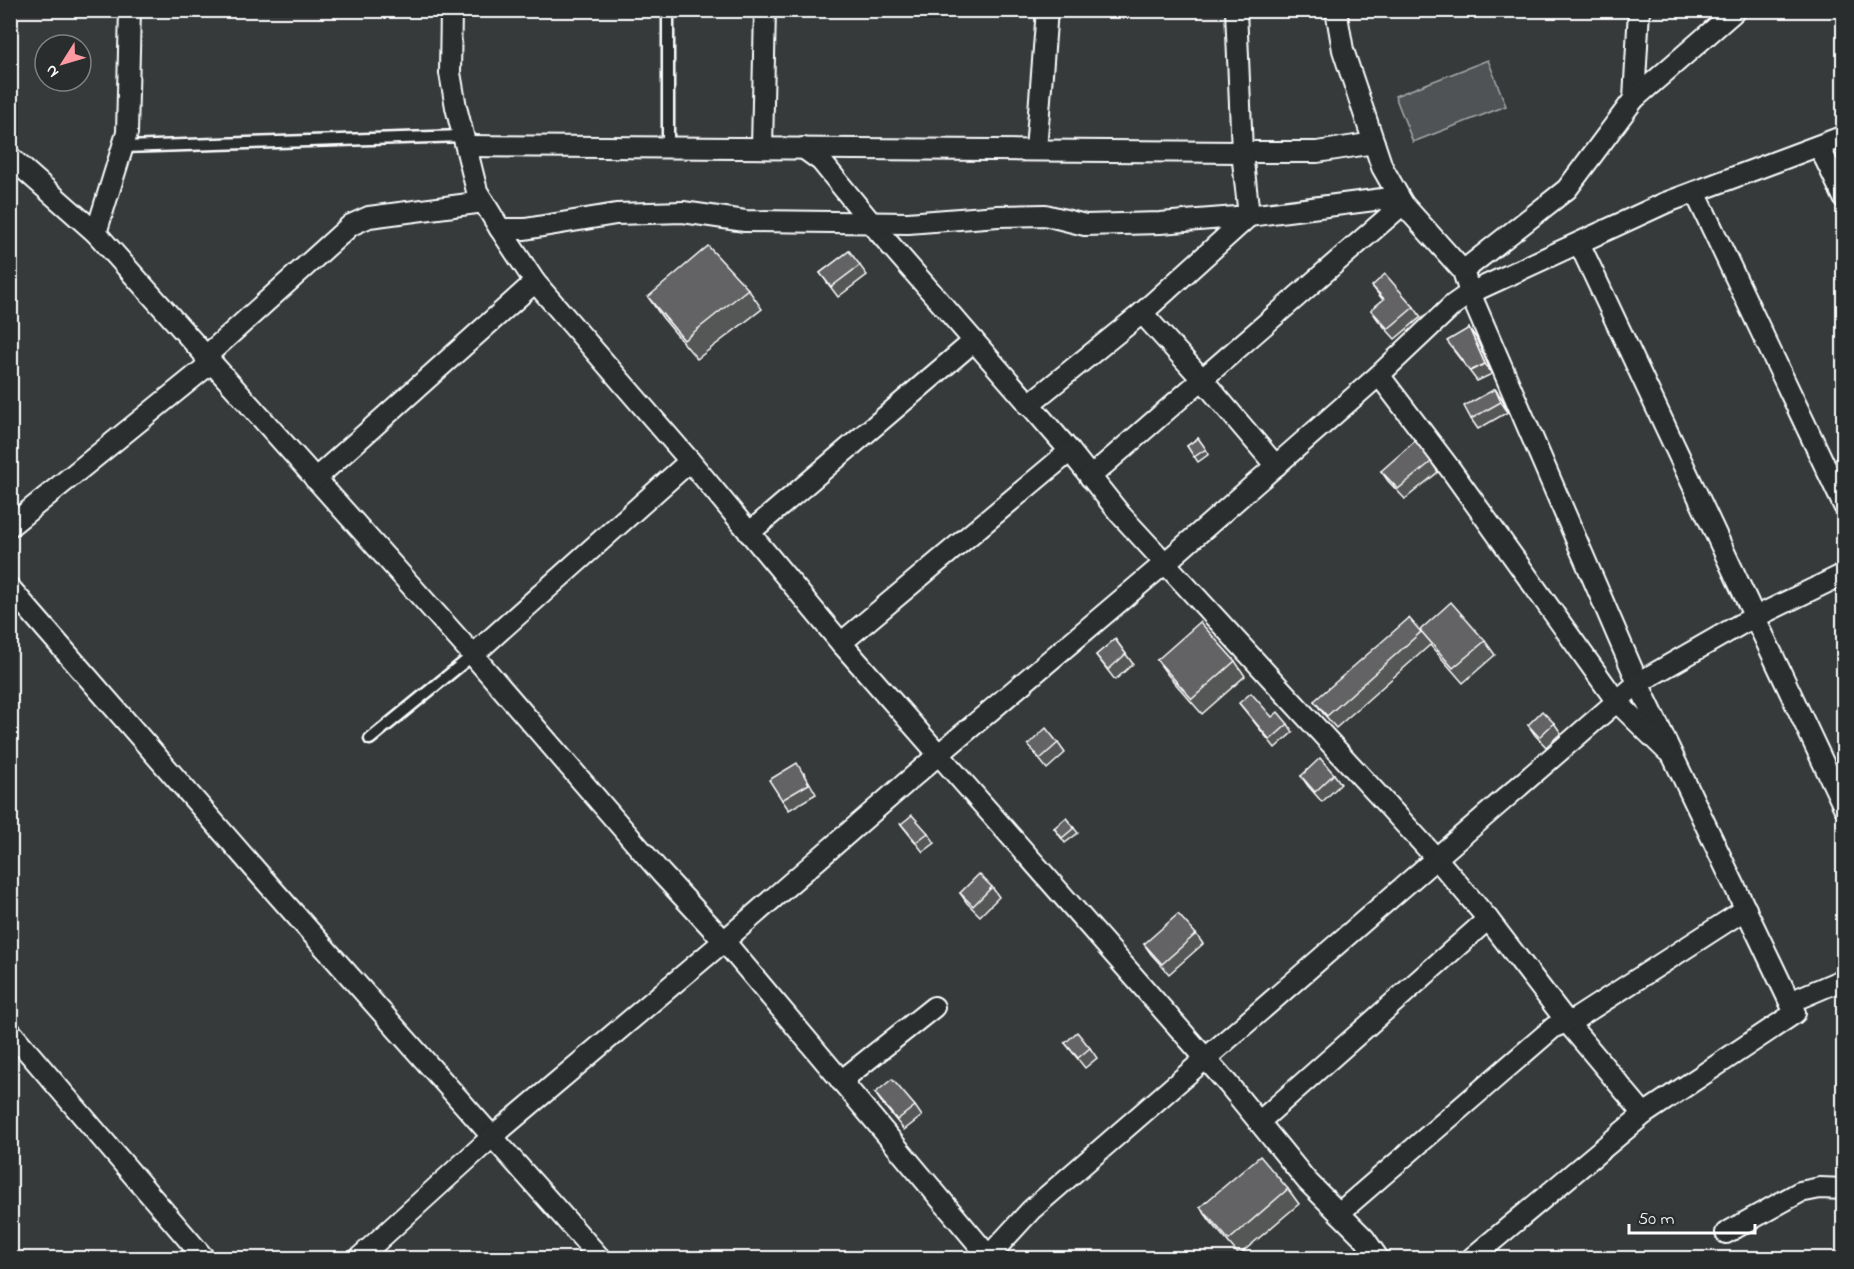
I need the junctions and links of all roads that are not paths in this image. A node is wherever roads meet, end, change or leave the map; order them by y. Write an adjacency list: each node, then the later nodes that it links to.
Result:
1 (130, 10): 15 (street)
2 (451, 10): 12 (street)
3 (668, 10): 16 (lane)
4 (765, 10): 17 (street)
5 (1047, 10): 19 (street)
6 (1236, 10): 20 (street)
7 (1336, 10): 13 (street)
8 (1639, 10): 10 (street)
9 (1736, 10): 10 (street)
10 (1634, 99): 31 (street)
11 (1844, 136): 14 (street)
12 (464, 141): 15 (lane); 16 (street); 25 (street)
13 (1374, 143): 20 (street); 24 (street)
14 (1819, 146): 22 (street); 23 (street)
15 (123, 147): 29 (street)
16 (668, 147): 17 (street)
17 (762, 148): 18 (street)
18 (803, 148): 19 (street); 27 (street)
19 (1036, 150): 20 (street)
20 (1242, 152): 26 (street)
21 (10, 157): 29 (street)
22 (1695, 192): 30 (street); 45 (street)
23 (1844, 198)
24 (1400, 200): 26 (street); 31 (street); 38 (street)
25 (484, 202): 28 (street); 36 (street)
26 (1249, 216): 27 (street); 34 (street)
27 (870, 221): 28 (street); 35 (street)
28 (500, 230): 32 (street)
29 (96, 233): 36 (street)
30 (1579, 243): 33 (street); 51 (street)
31 (1463, 272): 33 (street)
32 (536, 282): 41 (street); 44 (street)
33 (1470, 293): 37 (street); 54 (street)
34 (1142, 313): 38 (street); 39 (street)
35 (974, 341): 39 (street); 47 (street)
36 (208, 360): 44 (street); 46 (street)
37 (1379, 375): 42 (street); 55 (street)
38 (1202, 379): 42 (street); 43 (street)
39 (1028, 405): 40 (street)
40 (1070, 451): 43 (street); 52 (street)
41 (690, 461): 47 (street); 53 (street)
42 (1276, 466): 48 (street)
43 (1090, 477): 48 (street)
44 (315, 479): 53 (street)
45 (1844, 506)
46 (10, 526)
47 (749, 533): 52 (street)
48 (1165, 563): 57 (street); 60 (street)
49 (1844, 574): 51 (street)
50 (10, 588): 73 (street)
51 (1755, 617): 54 (street); 59 (street)
52 (841, 643): 57 (street)
53 (473, 655): 56 (lane); 63 (street)
54 (1638, 683): 55 (street); 58 (street)
55 (1617, 702): 58 (street); 60 (street)
56 (370, 739)
57 (938, 755): 63 (street); 69 (street)
58 (1673, 756): 61 (street)
59 (1844, 807)
60 (1436, 858): 62 (street); 69 (street)
61 (1746, 909): 65 (street); 67 (street)
62 (1488, 919): 67 (street); 72 (street)
63 (724, 941): 70 (street); 73 (street)
64 (1844, 979): 65 (street)
65 (1790, 1002): 71 (street)
66 (934, 1007): 70 (street)
67 (1567, 1022): 71 (street); 75 (street)
68 (10, 1031): 77 (street)
69 (1205, 1059): 72 (street); 80 (street)
70 (841, 1081): 80 (street)
71 (1644, 1114): 82 (street)
72 (1259, 1122): 75 (street)
73 (493, 1137): 78 (street); 79 (street)
74 (1844, 1189): 76 (street)
75 (1339, 1213): 81 (street)
76 (1726, 1233)
77 (204, 1258)
78 (359, 1258)
79 (600, 1258)
80 (988, 1258)
81 (1378, 1258)
82 (1472, 1258)

